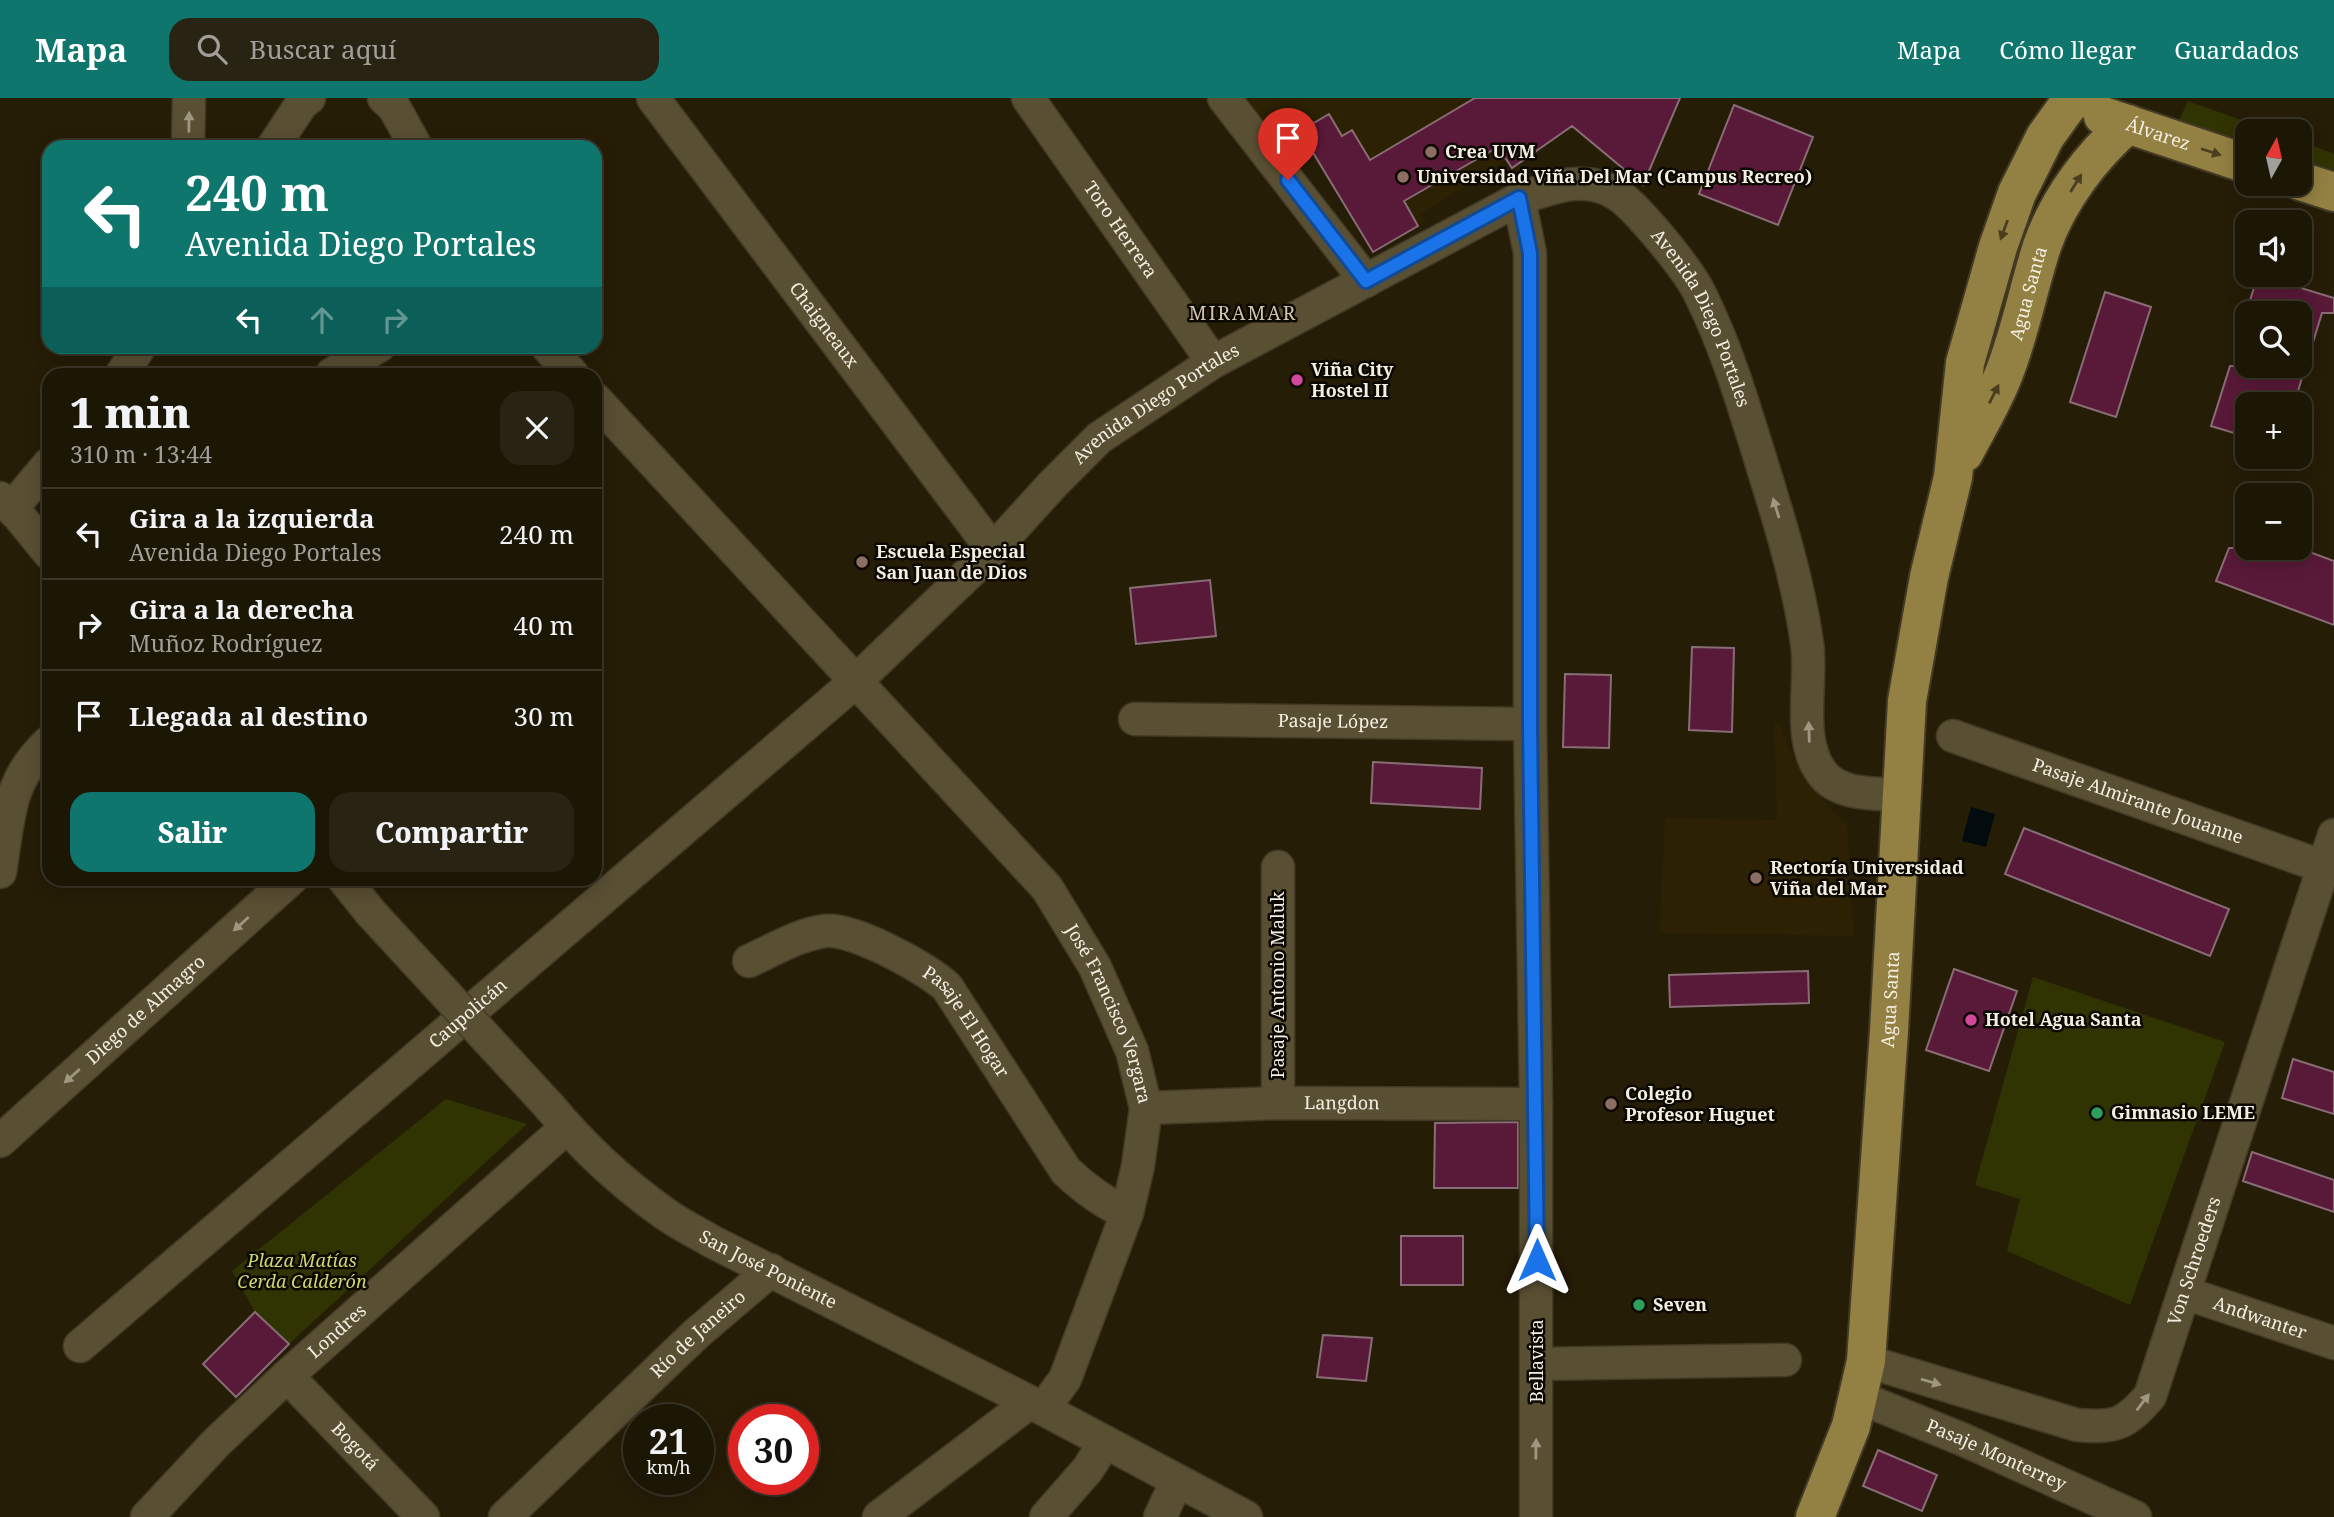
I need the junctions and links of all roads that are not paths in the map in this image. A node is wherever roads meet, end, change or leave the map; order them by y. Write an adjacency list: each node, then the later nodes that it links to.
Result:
1 (189, 98): 9 (street, one-way to 1)
2 (309, 98): 10 (street)
3 (384, 98): 11 (street)
4 (653, 98): 27 (street, Chaigneaux)
5 (1028, 98): 19 (street, Toro Herrera)
6 (1224, 98): 16 (street)
7 (2067, 100): 8 (main road, Álvarez); 24 (main road, Agua Santa, one-way to 24)
8 (2128, 124): 12 (main road, Álvarez, one-way to 12); 24 (main road, Agua Santa, one-way to 8)
9 (188, 140)
10 (278, 140)
11 (412, 140)
12 (2235, 160)
13 (2312, 185): 14 (main road)
14 (2334, 192)
15 (1519, 198): 16 (street, Avenida Diego Portales); 30 (street, Bellavista); 33 (street, Avenida Diego Portales, one-way to 15)
16 (1366, 281): 19 (street, Avenida Diego Portales)
17 (366, 354): 20 (street)
18 (554, 354): 21 (street)
19 (1213, 362): 27 (street, Avenida Diego Portales)
20 (342, 368)
21 (567, 368)
22 (602, 407): 28 (street)
23 (42, 470): 25 (street)
24 (1952, 477): 33 (main road, Agua Santa)
25 (6, 503): 26 (street)
26 (42, 542)
27 (993, 550): 28 (street, Avenida Diego Portales)
28 (856, 682): 43 (street, José Francisco Vergara); 50 (street, Caupolicán)
29 (1135, 719): 30 (street, Pasaje López)
30 (1530, 724): 42 (street, Bellavista)
31 (1953, 736): 36 (street, Pasaje Almirante Jouanne)
32 (42, 749): 37 (street)
33 (1900, 795): 54 (main road, Agua Santa)
34 (2334, 835): 36 (street, Von Schroeders)
35 (1278, 867): 41 (street, Pasaje Antonio Maluk)
36 (2323, 867): 48 (street, Von Schroeders)
37 (0, 872)
38 (283, 886): 45 (street, Diego de Almagro, one-way to 45)
39 (351, 886): 44 (street, San José Poniente, bridge)
40 (749, 961): 46 (street, Pasaje El Hogar)
41 (1278, 1103): 42 (street, Langdon); 43 (street, Langdon)
42 (1536, 1104): 52 (street, Bellavista)
43 (1146, 1108): 46 (street, José Francisco Vergara)
44 (558, 1117): 47 (street, San José Poniente); 53 (street, Londres)
45 (0, 1141)
46 (1128, 1213): 55 (street, José Francisco Vergara)
47 (771, 1270): 55 (street, San José Poniente); 60 (street, Río de Janeiro)
48 (2185, 1293): 49 (street, Andwanter); 54 (street, Von Schroeders, one-way to 48)
49 (2334, 1343)
50 (80, 1346)
51 (1785, 1360): 52 (street)
52 (1537, 1364): 65 (street, Bellavista, one-way to 52)
53 (287, 1376): 58 (street, Londres); 59 (street, Bogotá)
54 (1862, 1379): 66 (main road, Agua Santa); 67 (street, Pasaje Monterrey)
55 (1036, 1406): 56 (street, San José Poniente); 61 (street, José Francisco Vergara)
56 (1105, 1443): 57 (street, San José Poniente); 62 (street)
57 (1177, 1481): 63 (street); 64 (street, San José Poniente)
58 (147, 1517)
59 (423, 1517)
60 (505, 1517)
61 (879, 1517)
62 (1046, 1517)
63 (1160, 1517)
64 (1246, 1517)
65 (1536, 1517)
66 (1815, 1517)
67 (2134, 1517)

